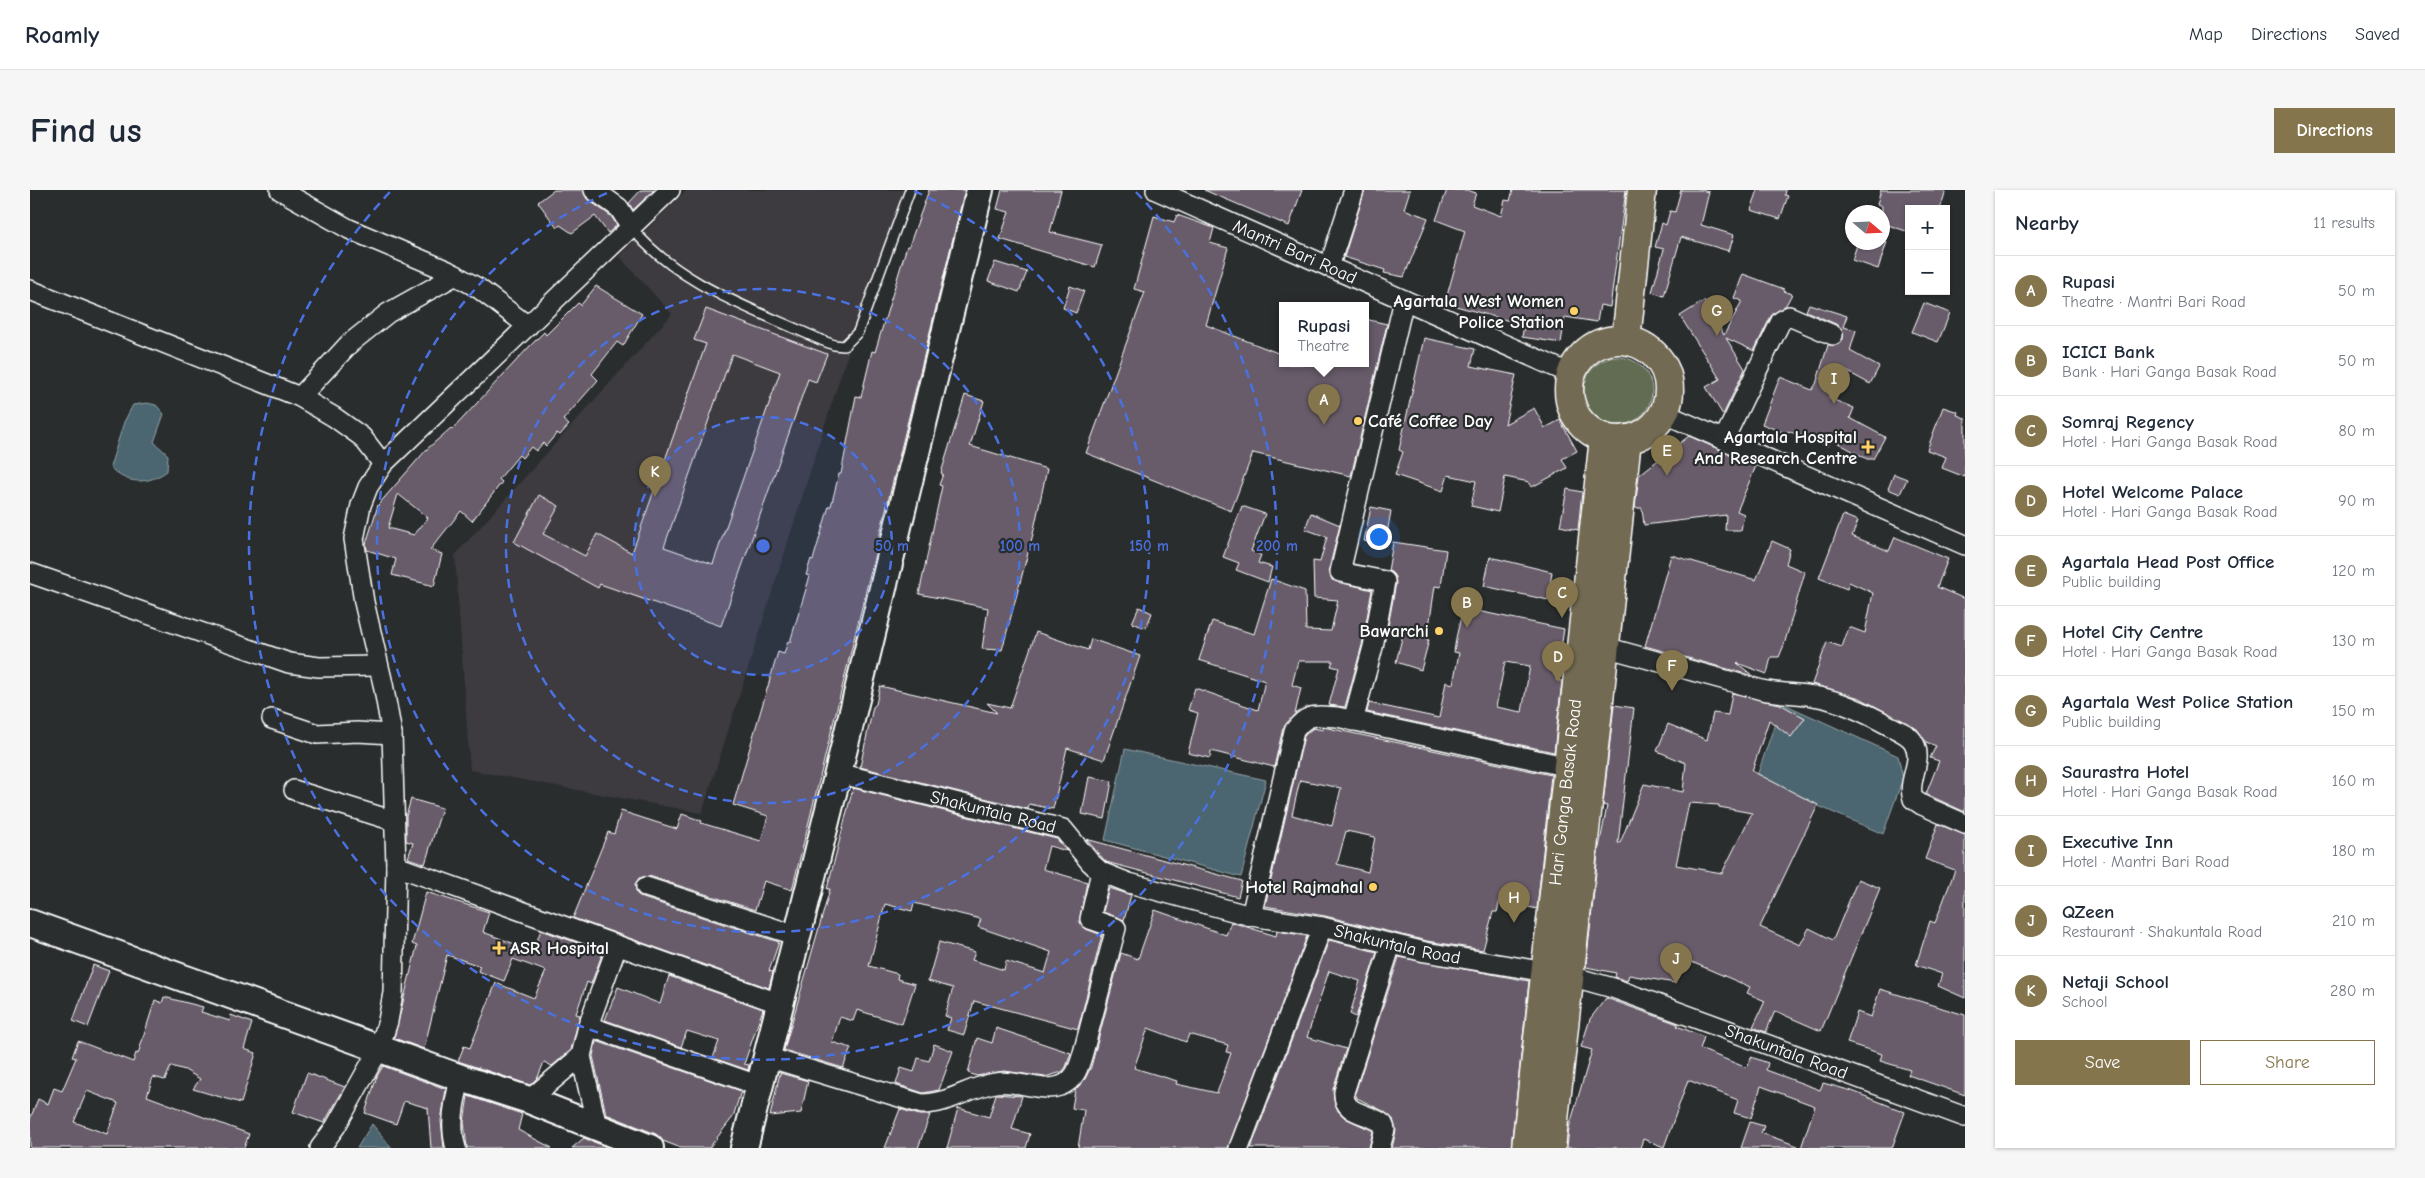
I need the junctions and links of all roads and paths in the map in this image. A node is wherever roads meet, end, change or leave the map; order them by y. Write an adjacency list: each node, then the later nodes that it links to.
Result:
1 (280, 190): 11 (street)
2 (594, 190): 9 (street)
3 (670, 190): 9 (street)
4 (910, 190): 9 (lane)
5 (980, 190): 31 (street)
6 (1156, 190): 10 (street, Mantri Bari Road)
7 (1354, 190): 10 (street)
8 (1642, 190): 16 (main road)
9 (632, 227): 14 (street)
10 (1329, 267): 13 (street, Mantri Bari Road)
11 (456, 275): 14 (street); 18 (street)
12 (30, 290): 18 (street)
13 (1404, 300): 17 (street, Mantri Bari Road); 28 (street)
14 (528, 326): 22 (street)
15 (1833, 335): 21 (street)
16 (1626, 340): 17 (main road); 19 (main road)
17 (1571, 374): 20 (main road)
18 (300, 398): 22 (street)
19 (1663, 413): 20 (main road); 21 (street)
20 (1616, 439): 25 (main road, Hari Ganga Basak Road); 30 (main road, Hari Ganga Basak Road)
21 (1724, 439): 23 (street)
22 (383, 464): 26 (street)
23 (1965, 545)
24 (30, 573): 26 (street)
25 (1604, 647): 34 (street); 44 (main road, Hari Ganga Basak Road)
26 (378, 666): 29 (street)
27 (272, 719): 29 (street)
28 (1353, 721): 30 (street); 38 (street)
29 (392, 734): 33 (street)
30 (1568, 767): 44 (main road, Hari Ganga Basak Road)
31 (838, 774): 36 (street, Shakuntala Road); 41 (street)
32 (294, 790): 33 (street)
33 (394, 821): 35 (street)
34 (1965, 824)
35 (396, 866): 43 (street); 47 (street)
36 (1102, 872): 38 (street, Shakuntala Road); 49 (street)
37 (646, 887): 41 (street)
38 (1251, 916): 40 (street, Shakuntala Road)
39 (30, 923): 47 (street)
40 (1322, 927): 42 (street, Shakuntala Road); 59 (street)
41 (798, 936): 45 (street)
42 (1391, 944): 44 (street, Shakuntala Road); 60 (street)
43 (618, 946): 45 (street); 46 (street)
44 (1558, 974): 53 (street, Shakuntala Road); 61 (main road, Hari Ganga Basak Road); 62 (main road, Hari Ganga Basak Road)
45 (781, 1004): 49 (street)
46 (588, 1026): 48 (street); 51 (street)
47 (379, 1049): 50 (street); 55 (street)
48 (581, 1056): 52 (street); 54 (street)
49 (767, 1057): 51 (street)
50 (461, 1078): 52 (street); 56 (street)
51 (760, 1086): 58 (street)
52 (529, 1100): 54 (street)
53 (1965, 1117)
54 (596, 1127): 57 (street)
55 (320, 1148)
56 (456, 1148)
57 (650, 1148)
58 (744, 1148)
59 (1240, 1148)
60 (1380, 1148)
61 (1526, 1148)
62 (1551, 1148)

